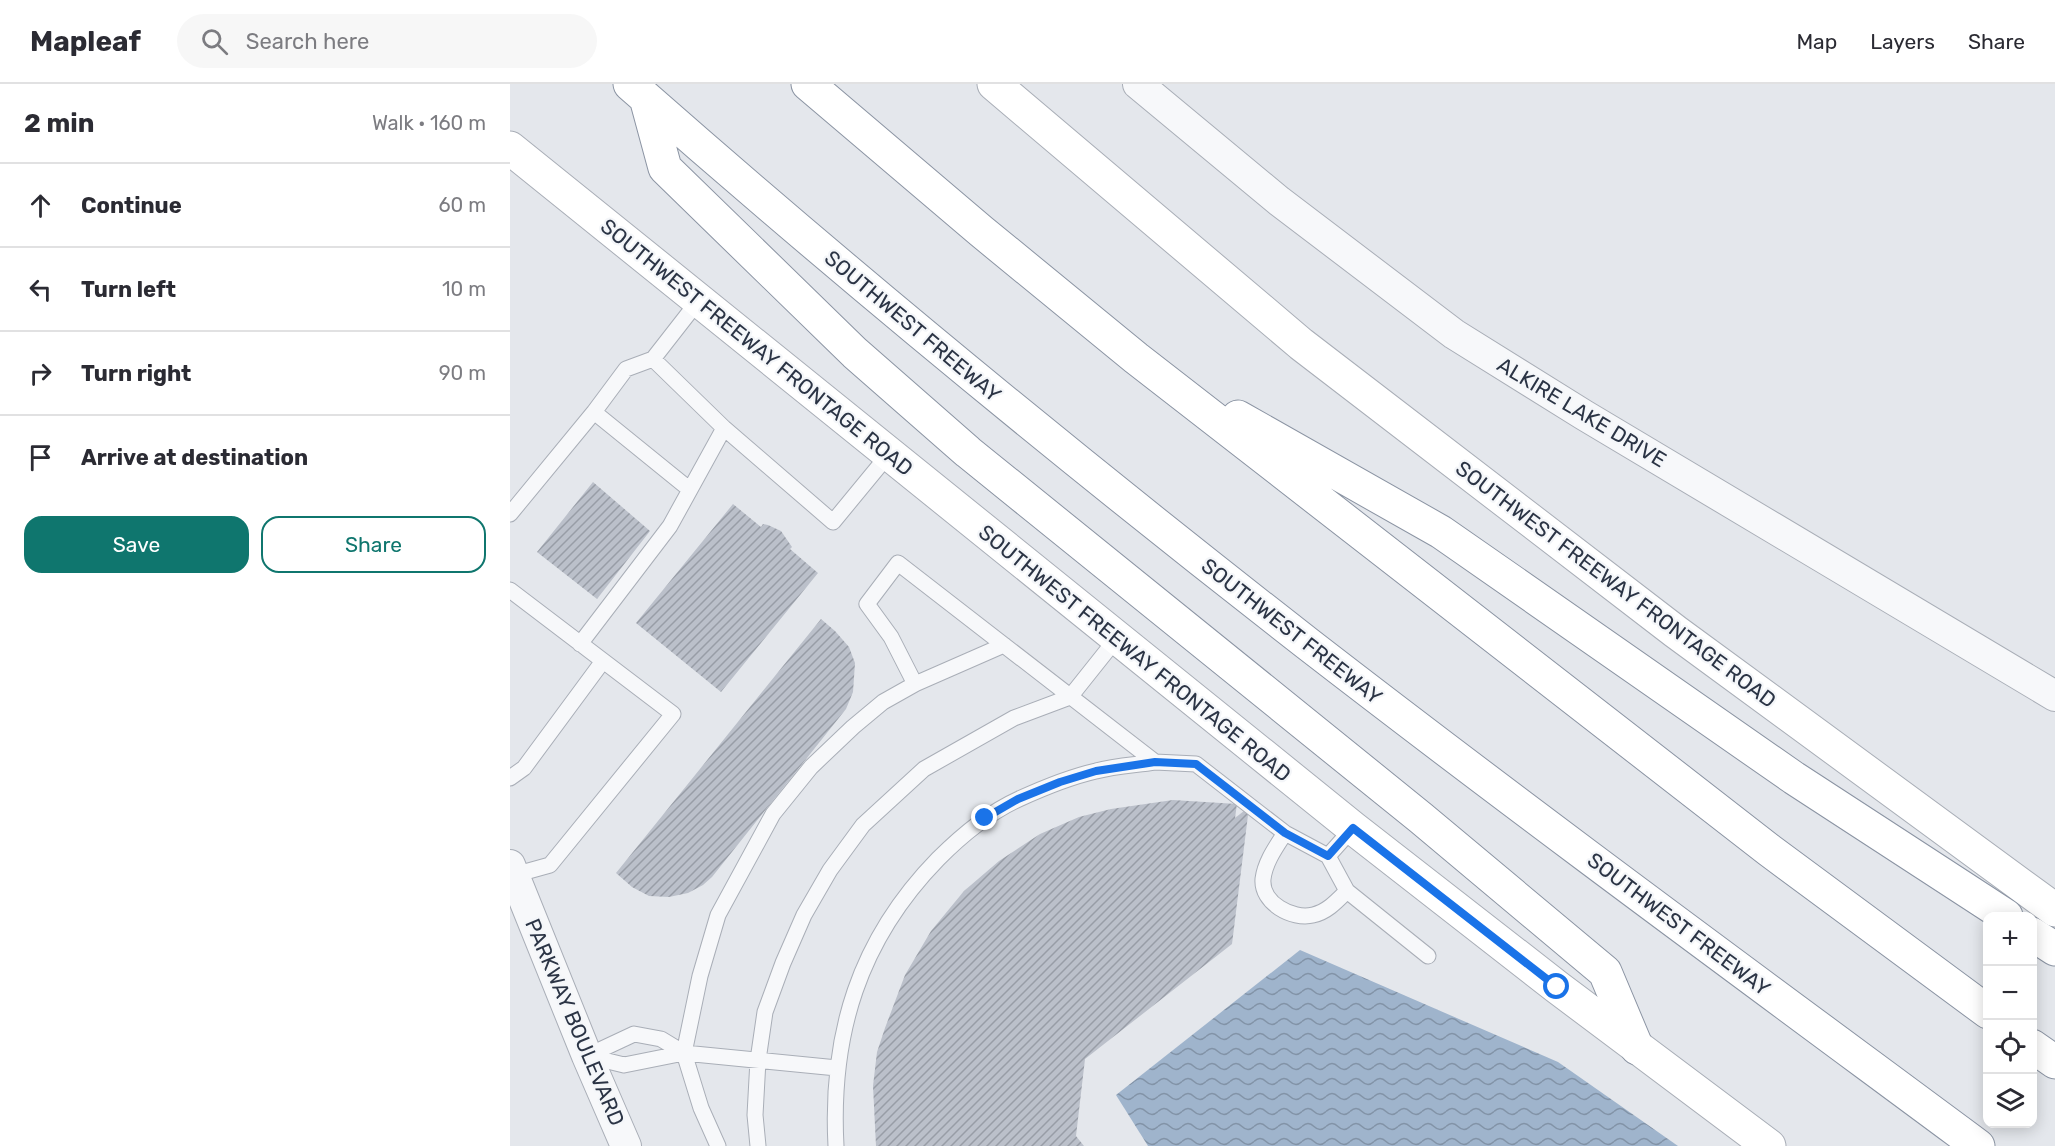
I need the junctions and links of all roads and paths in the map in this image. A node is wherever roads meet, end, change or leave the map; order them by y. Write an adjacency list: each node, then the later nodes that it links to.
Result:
1 (808, 84): 7 (main road)
2 (994, 84): 29 (main road, SOUTHWEST FREEWAY FRONTAGE ROAD)
3 (1138, 84): 20 (street, ALKIRE LAKE DRIVE)
4 (638, 91): 35 (main road); 47 (main road, SOUTHWEST FREEWAY)
5 (510, 148): 6 (main road, SOUTHWEST FREEWAY FRONTAGE ROAD)
6 (699, 300): 8 (lane); 11 (main road, SOUTHWEST FREEWAY FRONTAGE ROAD)
7 (1136, 358): 30 (main road); 34 (main road)
8 (653, 359): 9 (lane); 10 (lane)
9 (594, 412): 12 (lane); 13 (lane)
10 (724, 428): 11 (lane); 12 (lane)
11 (889, 454): 15 (main road, SOUTHWEST FREEWAY FRONTAGE ROAD)
12 (689, 489): 16 (lane)
13 (510, 514)
14 (510, 590): 16 (lane)
15 (1117, 638): 21 (lane); 24 (main road, SOUTHWEST FREEWAY FRONTAGE ROAD)
16 (580, 644): 18 (lane)
17 (1004, 645): 19 (lane); 19 (lane); 21 (lane)
18 (603, 661): 23 (lane); 27 (lane)
19 (915, 684): 37 (lane)
20 (2055, 696)
21 (1070, 697): 22 (lane); 39 (lane)
22 (1155, 762): 25 (lane); 41 (lane)
23 (510, 778)
24 (1353, 828): 26 (lane); 35 (main road, SOUTHWEST FREEWAY FRONTAGE ROAD)
25 (1285, 833): 26 (lane); 28 (lane)
26 (1328, 856): 28 (lane)
27 (512, 870): 38 (street, PARKWAY BOULEVARD)
28 (1347, 891): 33 (lane)
29 (2055, 910)
30 (2000, 912)
31 (2037, 937): 32 (main road)
32 (2055, 949)
33 (1428, 956)
34 (1983, 1008)
35 (1637, 1048): 46 (main road, SOUTHWEST FREEWAY FRONTAGE ROAD)
36 (2037, 1049): 40 (main road)
37 (684, 1053): 38 (lane); 38 (lane); 39 (lane); 43 (lane)
38 (587, 1056): 42 (street, PARKWAY BOULEVARD)
39 (758, 1060): 41 (lane); 44 (lane)
40 (2055, 1062)
41 (837, 1068): 45 (lane)
42 (626, 1146)
43 (718, 1146)
44 (758, 1146)
45 (836, 1146)
46 (1770, 1146)
47 (1978, 1146)

